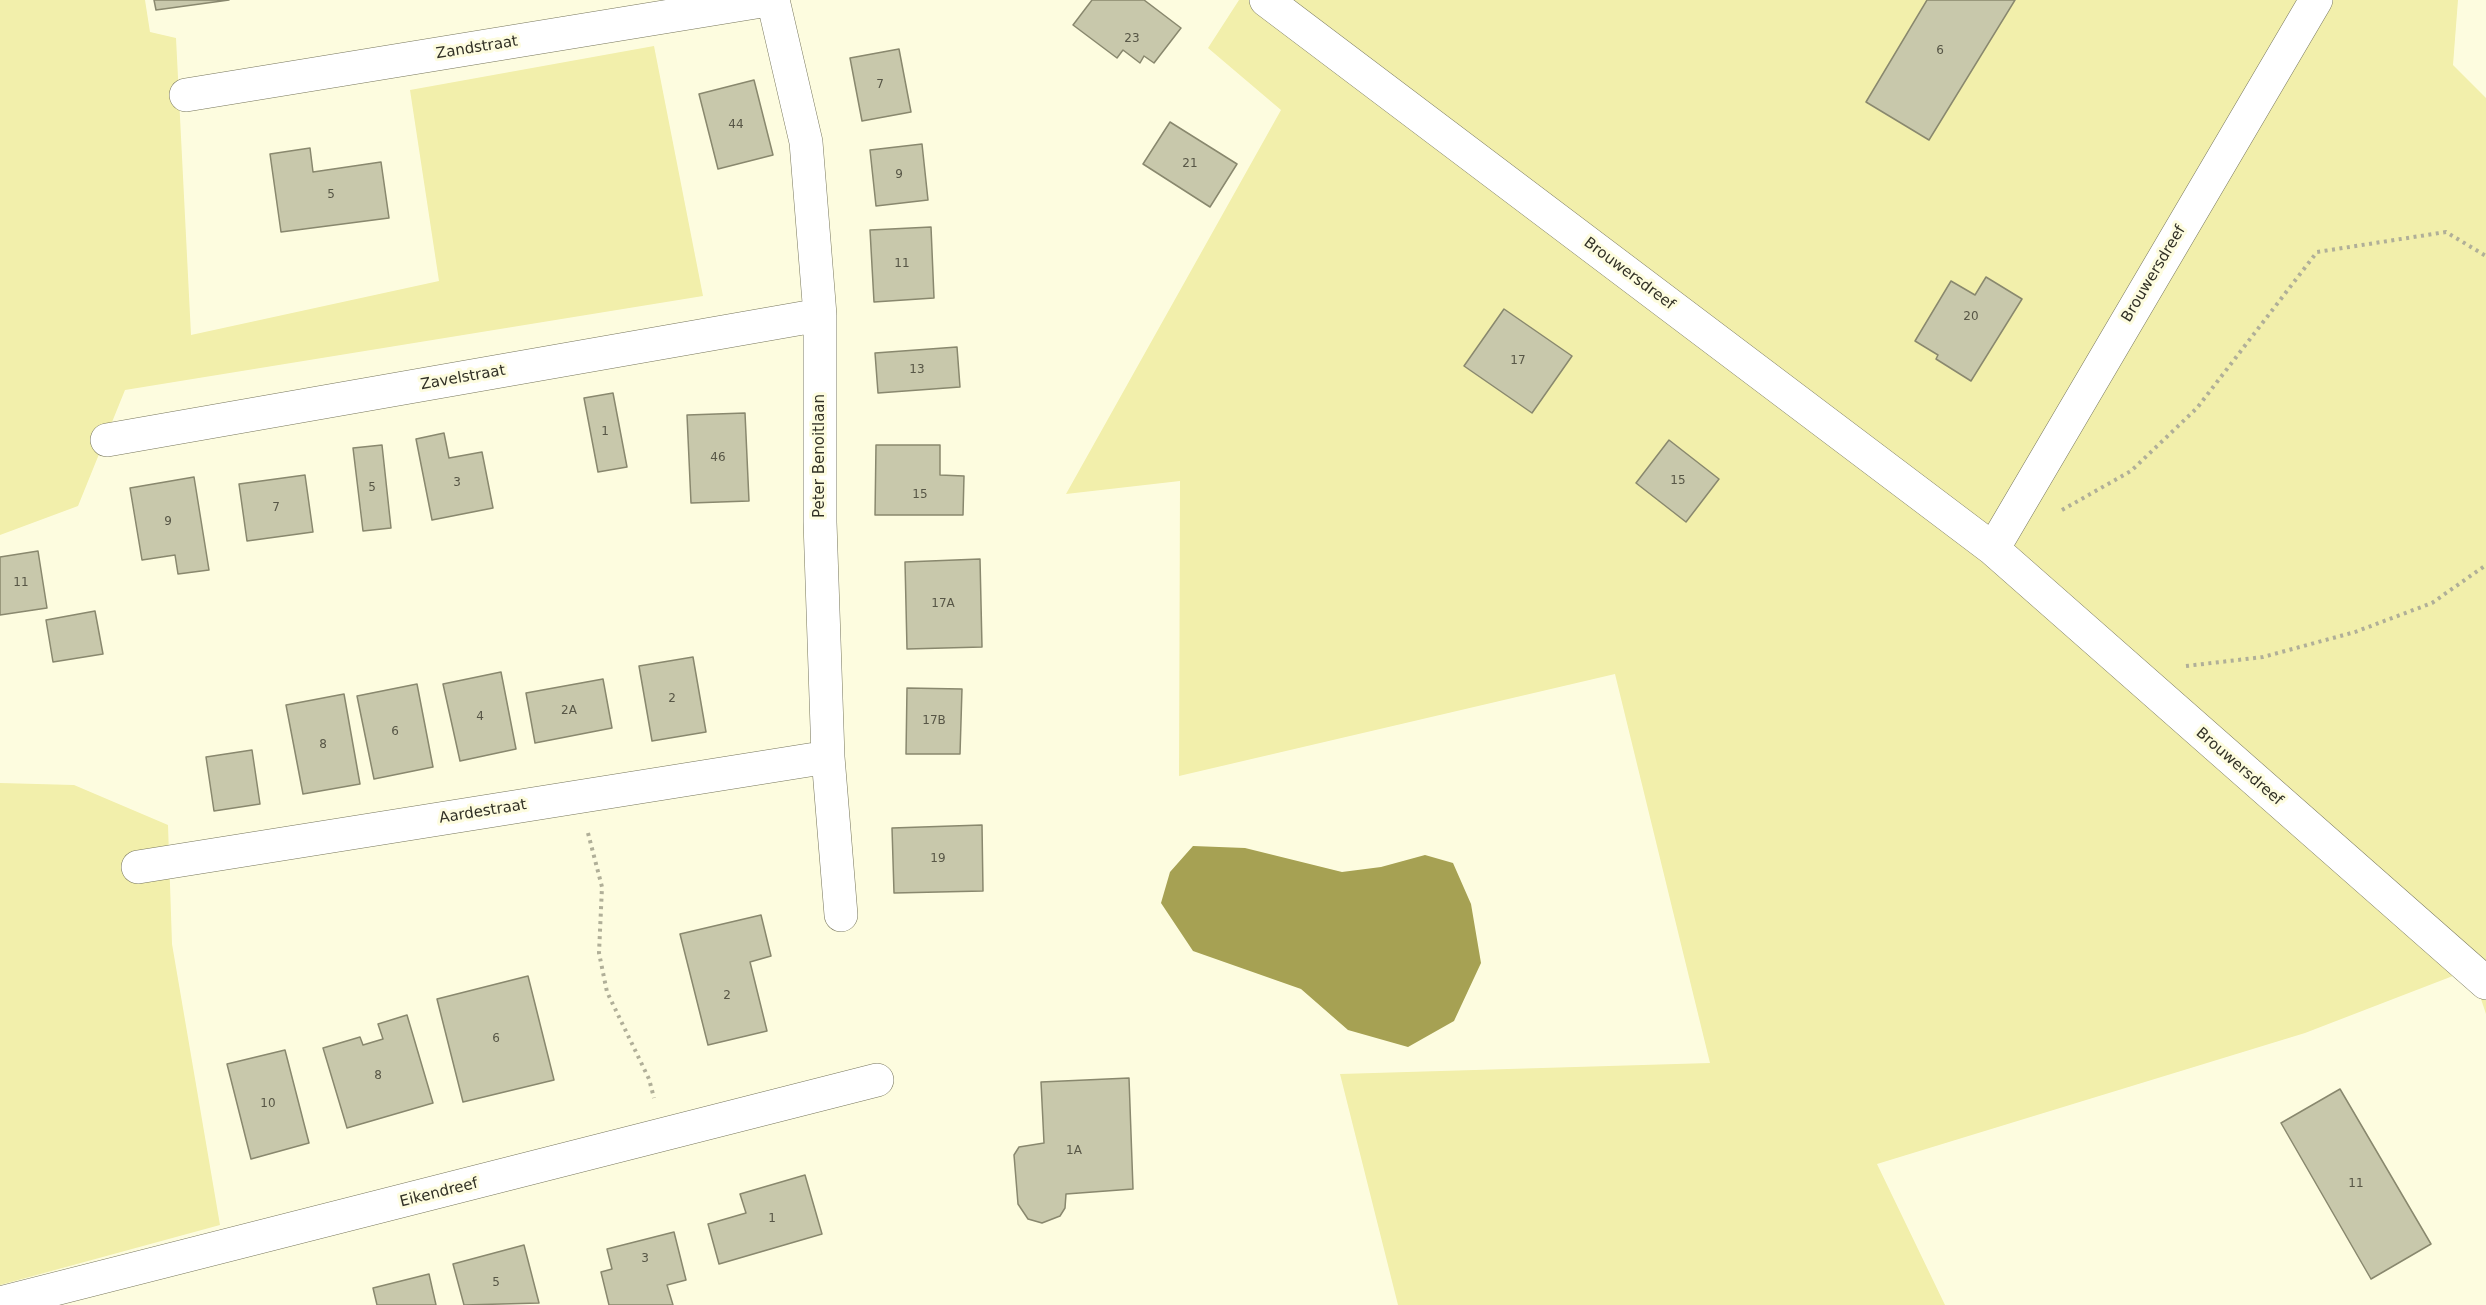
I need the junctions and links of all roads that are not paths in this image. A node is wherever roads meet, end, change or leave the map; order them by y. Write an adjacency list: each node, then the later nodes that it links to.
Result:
1 (768, 0): 5 (street, Zandstraat)
2 (773, 0): 6 (street, Peter Benoitlaan)
3 (1266, 0): 8 (street, Brouwersdreef)
4 (2316, 0): 8 (street, Brouwersdreef)
5 (186, 96)
6 (820, 315): 7 (street, Zavelstraat); 9 (street, Peter Benoitlaan)
7 (107, 440)
8 (1993, 549): 12 (street, Brouwersdreef)
9 (828, 757): 10 (street, Aardestraat); 11 (street, Peter Benoitlaan)
10 (138, 867)
11 (841, 915)
12 (2486, 983)
13 (877, 1080): 14 (street, Eikendreef)
14 (0, 1303)

